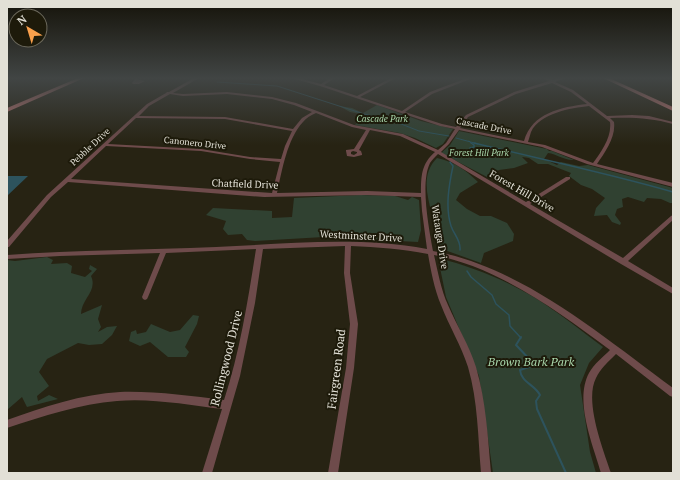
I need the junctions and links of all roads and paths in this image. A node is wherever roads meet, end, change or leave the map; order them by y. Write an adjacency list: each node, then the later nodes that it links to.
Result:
1 (29, 100): 13 (main road)
2 (156, 100): 16 (street, Pebble Drive)
3 (281, 100): 14 (street, Forest Hill Drive)
4 (365, 100): 15 (street, Cascade Drive)
5 (420, 100): 15 (street)
6 (498, 100): 20 (street, Watauga Drive)
7 (584, 100): 10 (street)
8 (654, 100): 12 (main road)
9 (663, 100): 11 (main road)
10 (591, 105): 17 (street); 22 (street)
11 (673, 105)
12 (673, 109)
13 (7, 110)
14 (316, 112): 19 (street, Forest Hill Drive); 21 (street)
15 (402, 112): 20 (street, Cascade Drive)
16 (135, 117): 21 (street); 23 (street, Pebble Drive)
17 (607, 117): 18 (street); 27 (street)
18 (673, 123)
19 (369, 129): 24 (street); 25 (street, Forest Hill Drive)
20 (456, 129): 22 (street, Cascade Drive); 25 (street, Watauga Drive)
21 (294, 130): 26 (street)
22 (526, 142): 27 (street, Cascade Drive)
23 (105, 145): 26 (street, Canonero Drive); 29 (street, Pebble Drive)
24 (356, 150)
25 (438, 152): 32 (street, Watauga Drive); 33 (street, Forest Hill Drive)
26 (283, 161): 31 (street)
27 (594, 164): 30 (street, Cascade Drive)
28 (568, 178): 33 (street)
29 (67, 180): 31 (street, Chatfield Drive); 36 (street, Pebble Drive)
30 (673, 185)
31 (274, 195): 32 (street, Chatfield Drive)
32 (423, 195): 39 (street, Watauga Drive)
33 (527, 204): 41 (street, Forest Hill Drive)
34 (673, 217): 41 (street)
35 (348, 244): 37 (street, Westminster Drive); 39 (street, Westminster Drive); 49 (street, Fairgreen Road)
36 (7, 245)
37 (260, 246): 38 (street, Westminster Drive); 46 (street, Rollingwood Drive)
38 (164, 250): 40 (street, Westminster Drive); 43 (street)
39 (431, 252): 44 (street, Westminster Drive); 50 (street, Watauga Drive)
40 (7, 257)
41 (623, 262): 42 (street, Forest Hill Drive)
42 (673, 291)
43 (145, 297)
44 (615, 350): 45 (street, Westminster Drive); 51 (street)
45 (673, 393)
46 (227, 405): 47 (street); 48 (street, Rollingwood Drive)
47 (7, 424)
48 (207, 473)
49 (333, 473)
50 (486, 473)
51 (606, 473)

